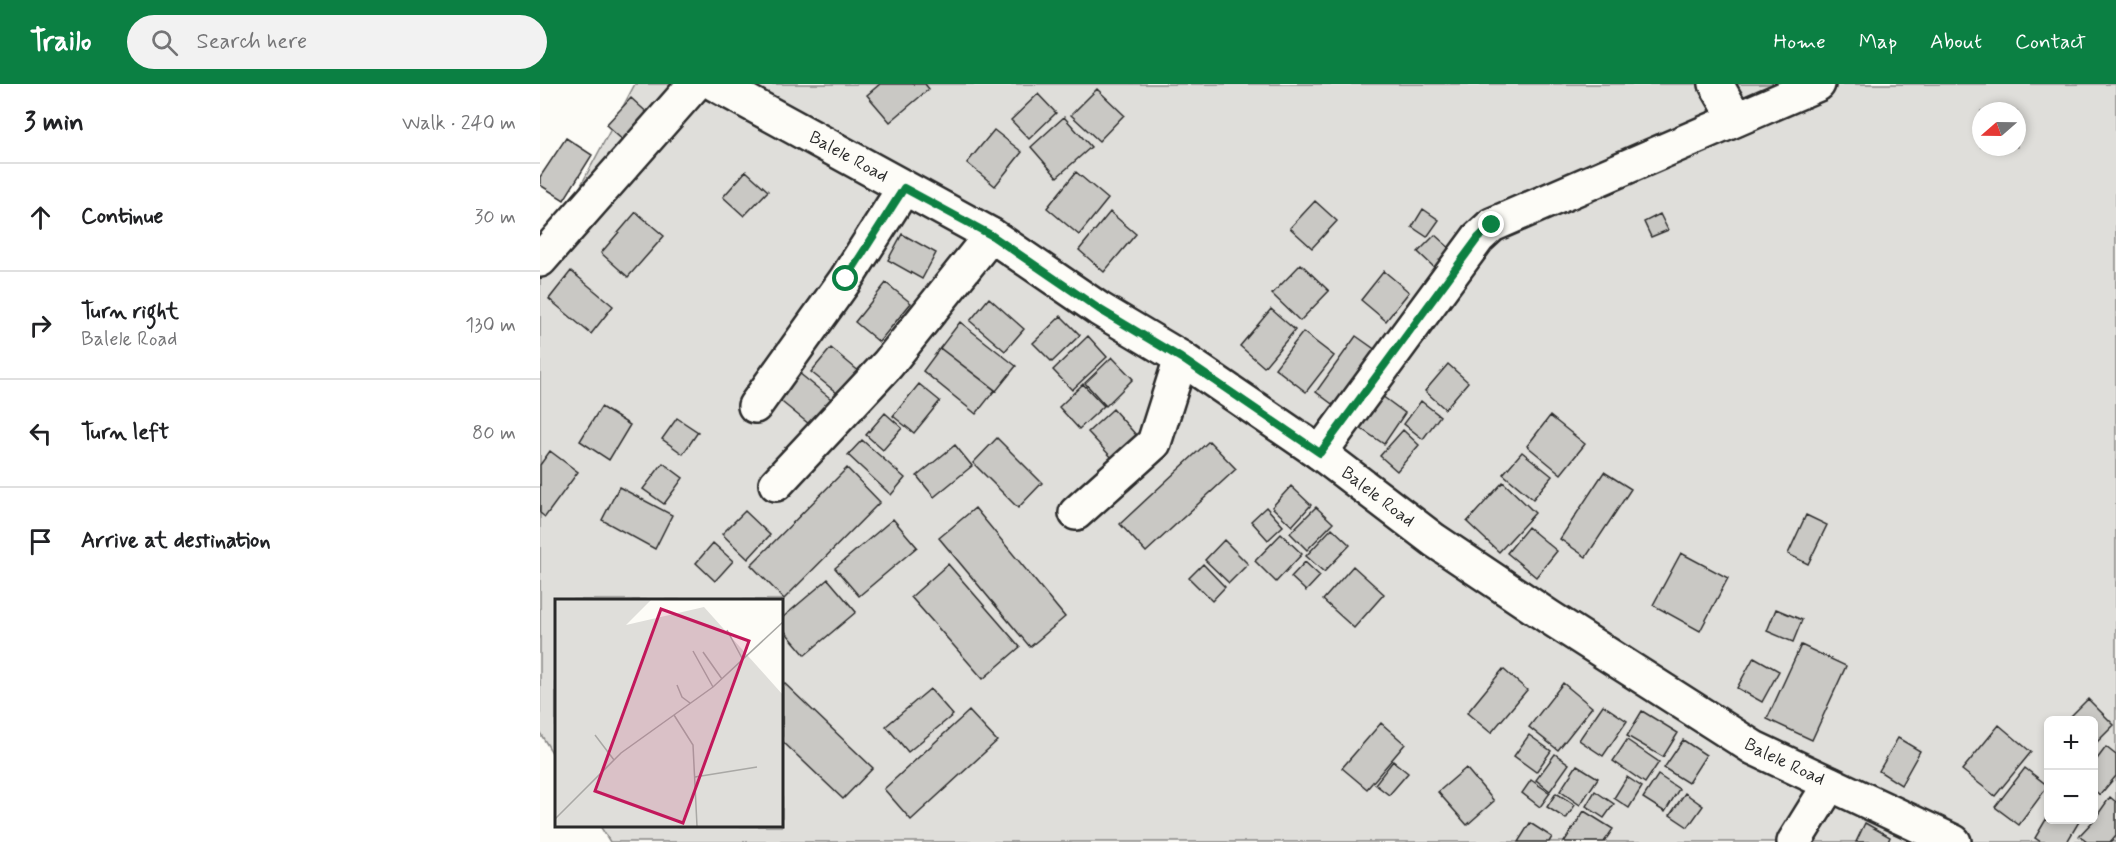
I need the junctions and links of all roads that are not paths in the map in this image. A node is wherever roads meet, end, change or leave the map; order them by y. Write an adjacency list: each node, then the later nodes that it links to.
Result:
1 (695, 84): 8 (street)
2 (715, 84): 6 (street, Balele Road)
3 (1716, 84): 5 (street)
4 (1818, 84): 5 (street)
5 (1736, 119): 11 (street)
6 (904, 188): 7 (street, Balele Road); 10 (street)
7 (991, 235): 9 (street, Balele Road); 12 (street)
8 (540, 260)
9 (1181, 358): 11 (street, Balele Road); 13 (street)
10 (755, 406)
11 (1320, 453): 14 (street, Balele Road)
12 (776, 484)
13 (1076, 513)
14 (1830, 784): 15 (street); 16 (street, Balele Road)
15 (1794, 842)
16 (1954, 842)

